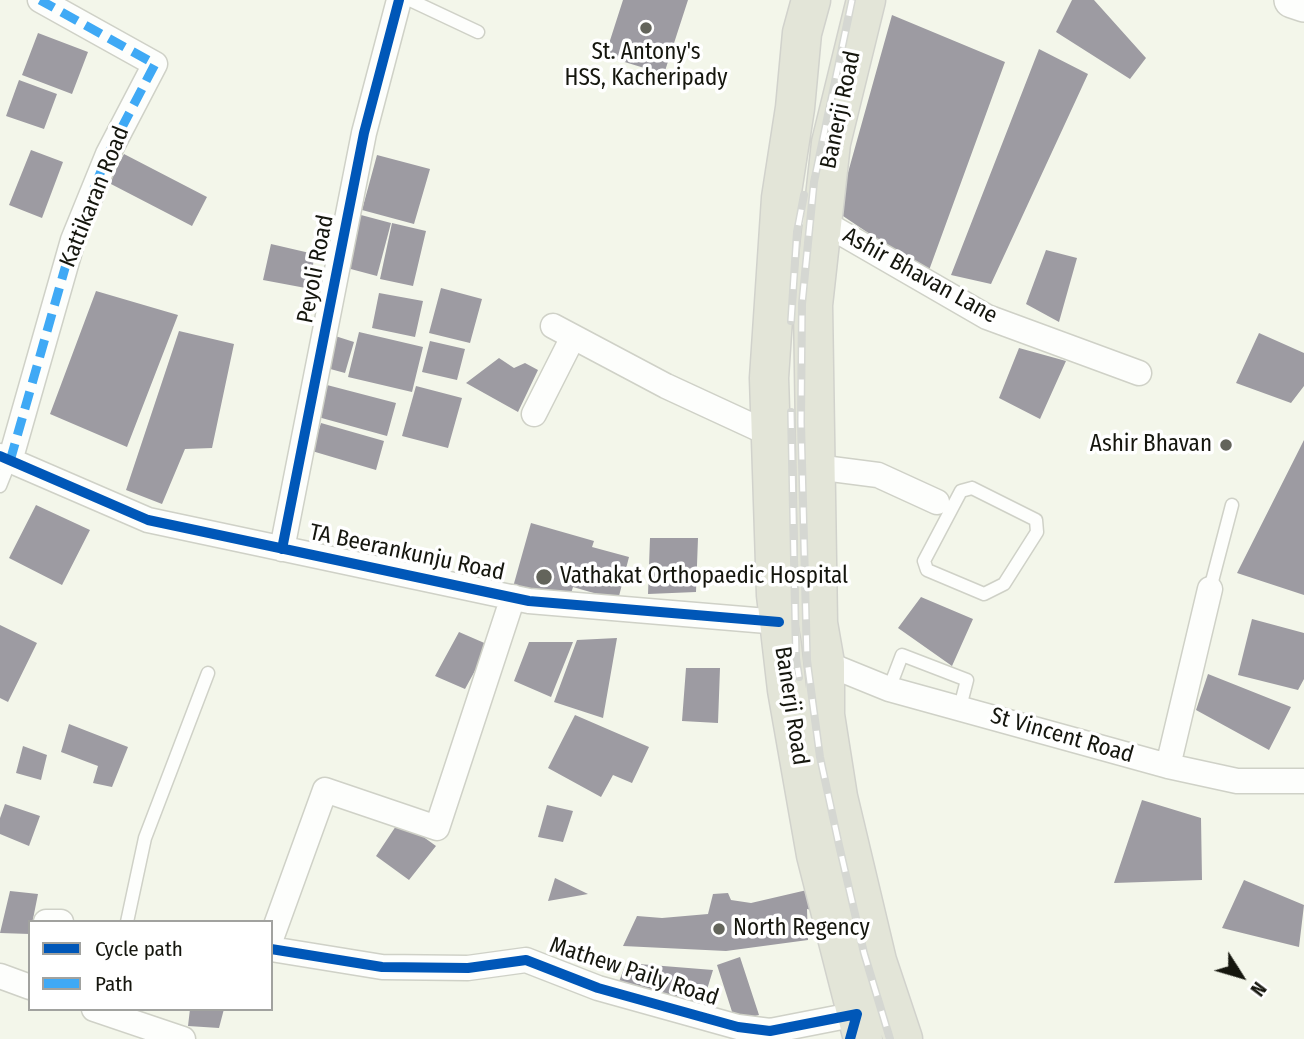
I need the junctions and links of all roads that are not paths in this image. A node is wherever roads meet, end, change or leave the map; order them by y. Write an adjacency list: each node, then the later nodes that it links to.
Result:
1 (40, 0): 14 (street, Kattikaran Road)
2 (399, 0): 19 (street, Peyoli Road)
3 (410, 0): 8 (lane)
4 (811, 0): 9 (main road, Banerji Road)
5 (866, 0): 10 (main road, Banerji Road)
6 (1293, 0): 7 (main road)
7 (1304, 4)
8 (478, 32)
9 (782, 198): 10 (street); 13 (main road, Banerji Road)
10 (821, 220): 11 (street, Ashir Bhavan Lane); 15 (main road, Banerji Road)
11 (1139, 373)
12 (534, 414): 13 (street)
13 (772, 435): 22 (main road, Banerji Road)
14 (5, 459): 16 (lane); 19 (street, TA Beerankunju Road)
15 (816, 467): 17 (street); 23 (main road, Banerji Road)
16 (0, 486)
17 (944, 505): 17 (lane)
18 (1233, 505): 20 (lane)
19 (282, 549): 21 (street, TA Beerankunju Road)
20 (1210, 589): 27 (street)
21 (513, 597): 22 (street, TA Beerankunju Road); 30 (street)
22 (779, 622): 35 (main road, Banerji Road)
23 (825, 663): 25 (street, St Vincent Road); 35 (main road, Banerji Road)
24 (208, 673): 29 (lane)
25 (889, 689): 26 (street, St Vincent Road); 26 (lane)
26 (960, 707): 27 (street, St Vincent Road)
27 (1168, 766): 28 (street, St Vincent Road)
28 (1304, 781)
29 (127, 920)
30 (273, 933)
31 (273, 949): 35 (street, Mathew Paily Road)
32 (0, 976): 33 (street)
33 (28, 986)
34 (100, 1011): 36 (street)
35 (871, 1018): 37 (main road, Banerji Road)
36 (183, 1039)
37 (904, 1039)

